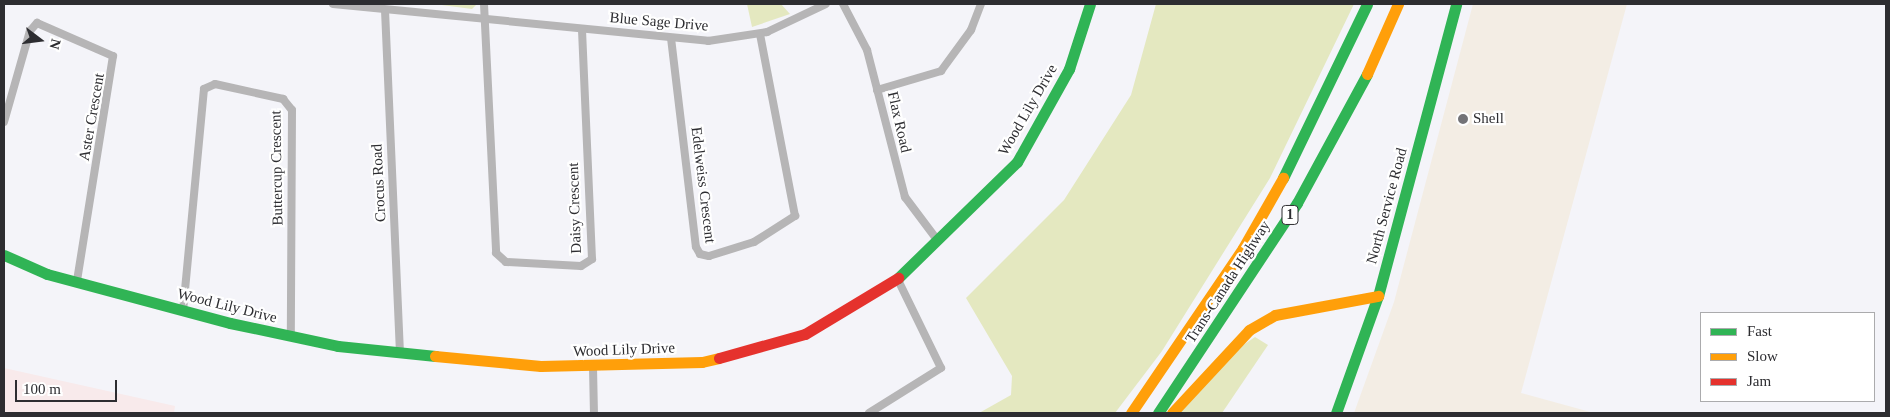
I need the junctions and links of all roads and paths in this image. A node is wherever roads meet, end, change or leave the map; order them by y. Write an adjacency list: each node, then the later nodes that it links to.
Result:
1 (333, 4): 10 (street, Blue Sage Drive)
2 (484, 4): 12 (street)
3 (826, 4): 14 (street, Blue Sage Drive)
4 (843, 4): 16 (street, Flax Road)
5 (981, 4): 16 (street)
6 (1090, 4): 18 (main road, Wood Lily Drive)
7 (1367, 4): 27 (main road, Trans-Canada Highway / 1)
8 (1398, 4): 32 (main road, Trans-Canada Highway / 1)
9 (1456, 4): 22 (main road, North Service Road)
10 (364, 6): 11 (street, Blue Sage Drive)
11 (384, 10): 12 (street, Blue Sage Drive); 25 (street, Crocus Road)
12 (485, 20): 13 (street, Blue Sage Drive); 13 (street, Daisy Crescent)
13 (582, 29): 15 (street, Blue Sage Drive)
14 (760, 34): 15 (street, Blue Sage Drive); 15 (street, Edelweiss Crescent)
15 (671, 38)
16 (878, 90): 18 (street, Flax Road)
17 (4, 122): 21 (street, Aster Crescent)
18 (938, 241): 20 (main road, Wood Lily Drive)
19 (4, 254): 21 (main road, Wood Lily Drive)
20 (898, 280): 26 (main road, Wood Lily Drive); 29 (street)
21 (77, 282): 23 (main road, Wood Lily Drive)
22 (1378, 296): 33 (main road); 34 (main road, North Service Road)
23 (183, 311): 24 (main road, Wood Lily Drive); 24 (street, Buttercup Crescent)
24 (291, 336): 25 (main road, Wood Lily Drive)
25 (400, 354): 26 (main road, Wood Lily Drive)
26 (593, 367): 28 (street)
27 (1148, 388): 30 (main road); 31 (main road, Trans-Canada Highway / 1)
28 (594, 413)
29 (869, 413)
30 (1127, 413)
31 (1131, 413)
32 (1158, 413)
33 (1172, 413)
34 (1336, 413)

